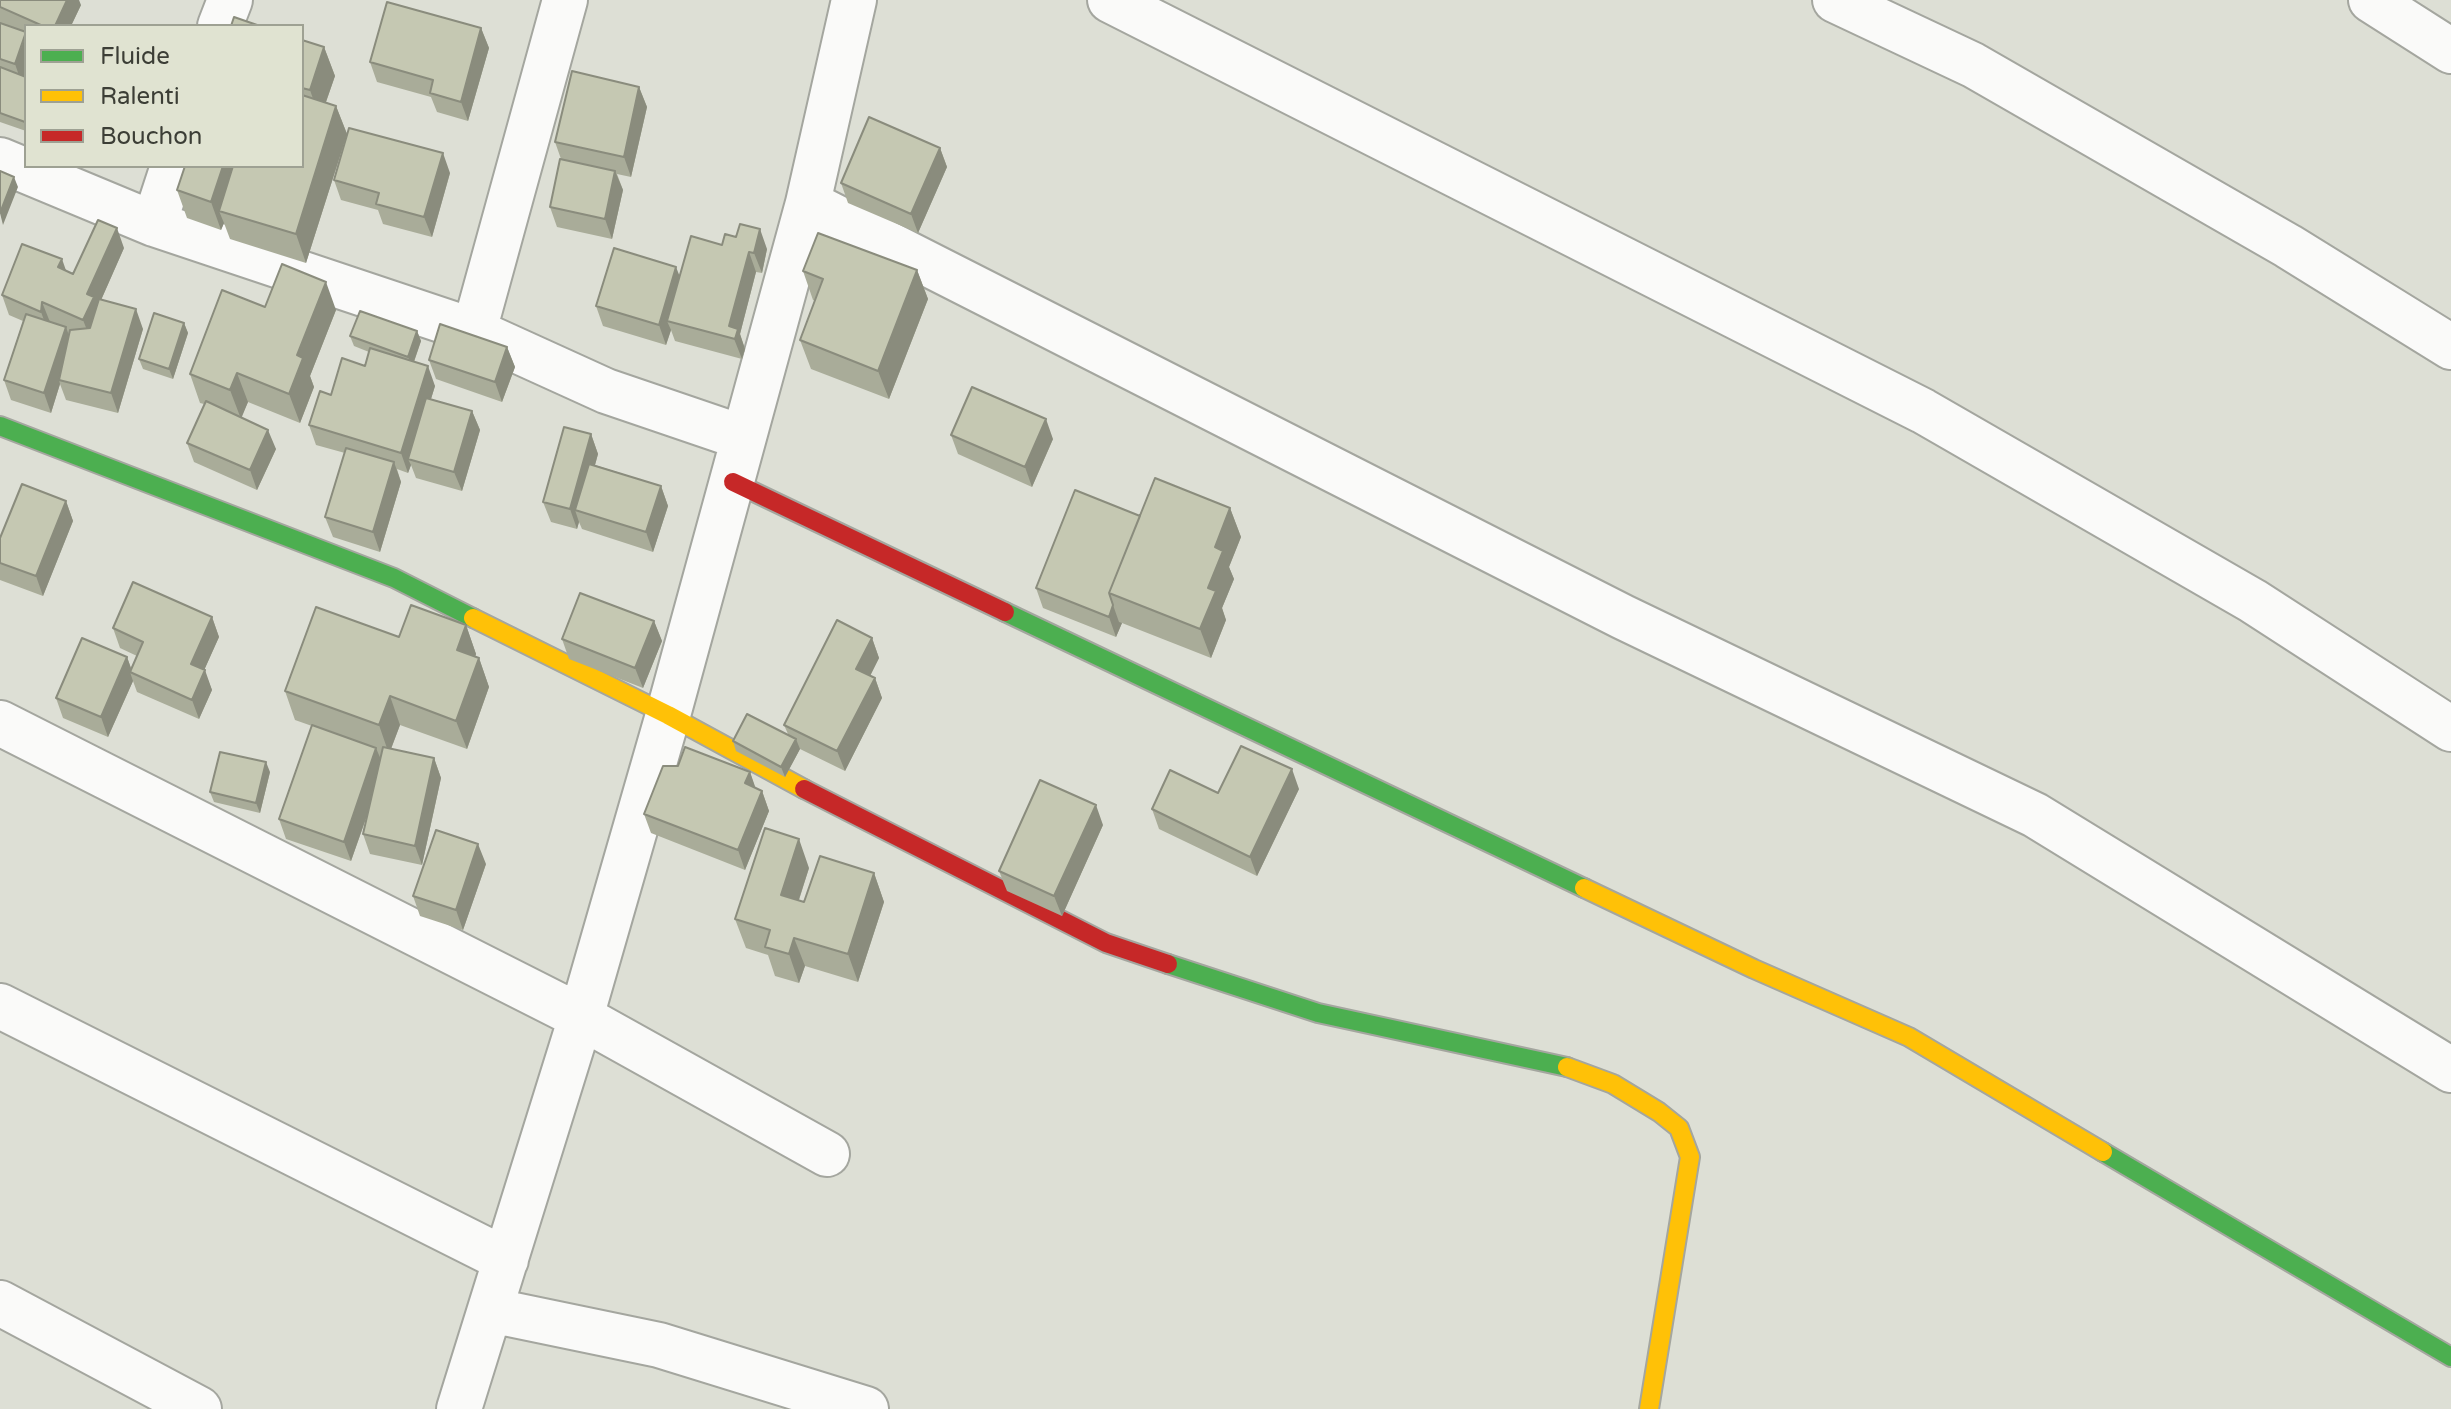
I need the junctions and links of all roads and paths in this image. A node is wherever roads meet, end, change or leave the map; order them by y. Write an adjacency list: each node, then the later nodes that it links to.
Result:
1 (230, 0): 7 (street)
2 (565, 0): 13 (street)
3 (854, 0): 11 (street)
4 (1110, 0): 20 (street)
5 (1835, 0): 14 (street)
6 (2371, 0): 8 (street)
7 (221, 24)
8 (2451, 51)
9 (0, 160): 12 (street)
10 (172, 168): 12 (street)
11 (808, 203): 16 (street); 23 (street)
12 (154, 224): 13 (street)
13 (474, 331): 16 (street)
14 (2451, 347)
15 (0, 426): 18 (street)
16 (741, 437): 17 (street)
17 (733, 482): 18 (street); 28 (street)
18 (668, 715): 22 (street); 32 (street)
19 (0, 723): 22 (street)
20 (2451, 729)
21 (0, 1006): 25 (street)
22 (581, 1017): 24 (street); 25 (street)
23 (2451, 1070)
24 (827, 1154)
25 (506, 1260): 27 (street)
26 (0, 1303): 29 (street)
27 (490, 1310): 30 (street); 31 (street)
28 (2451, 1357)
29 (199, 1409)
30 (459, 1409)
31 (866, 1409)
32 (1649, 1409)

